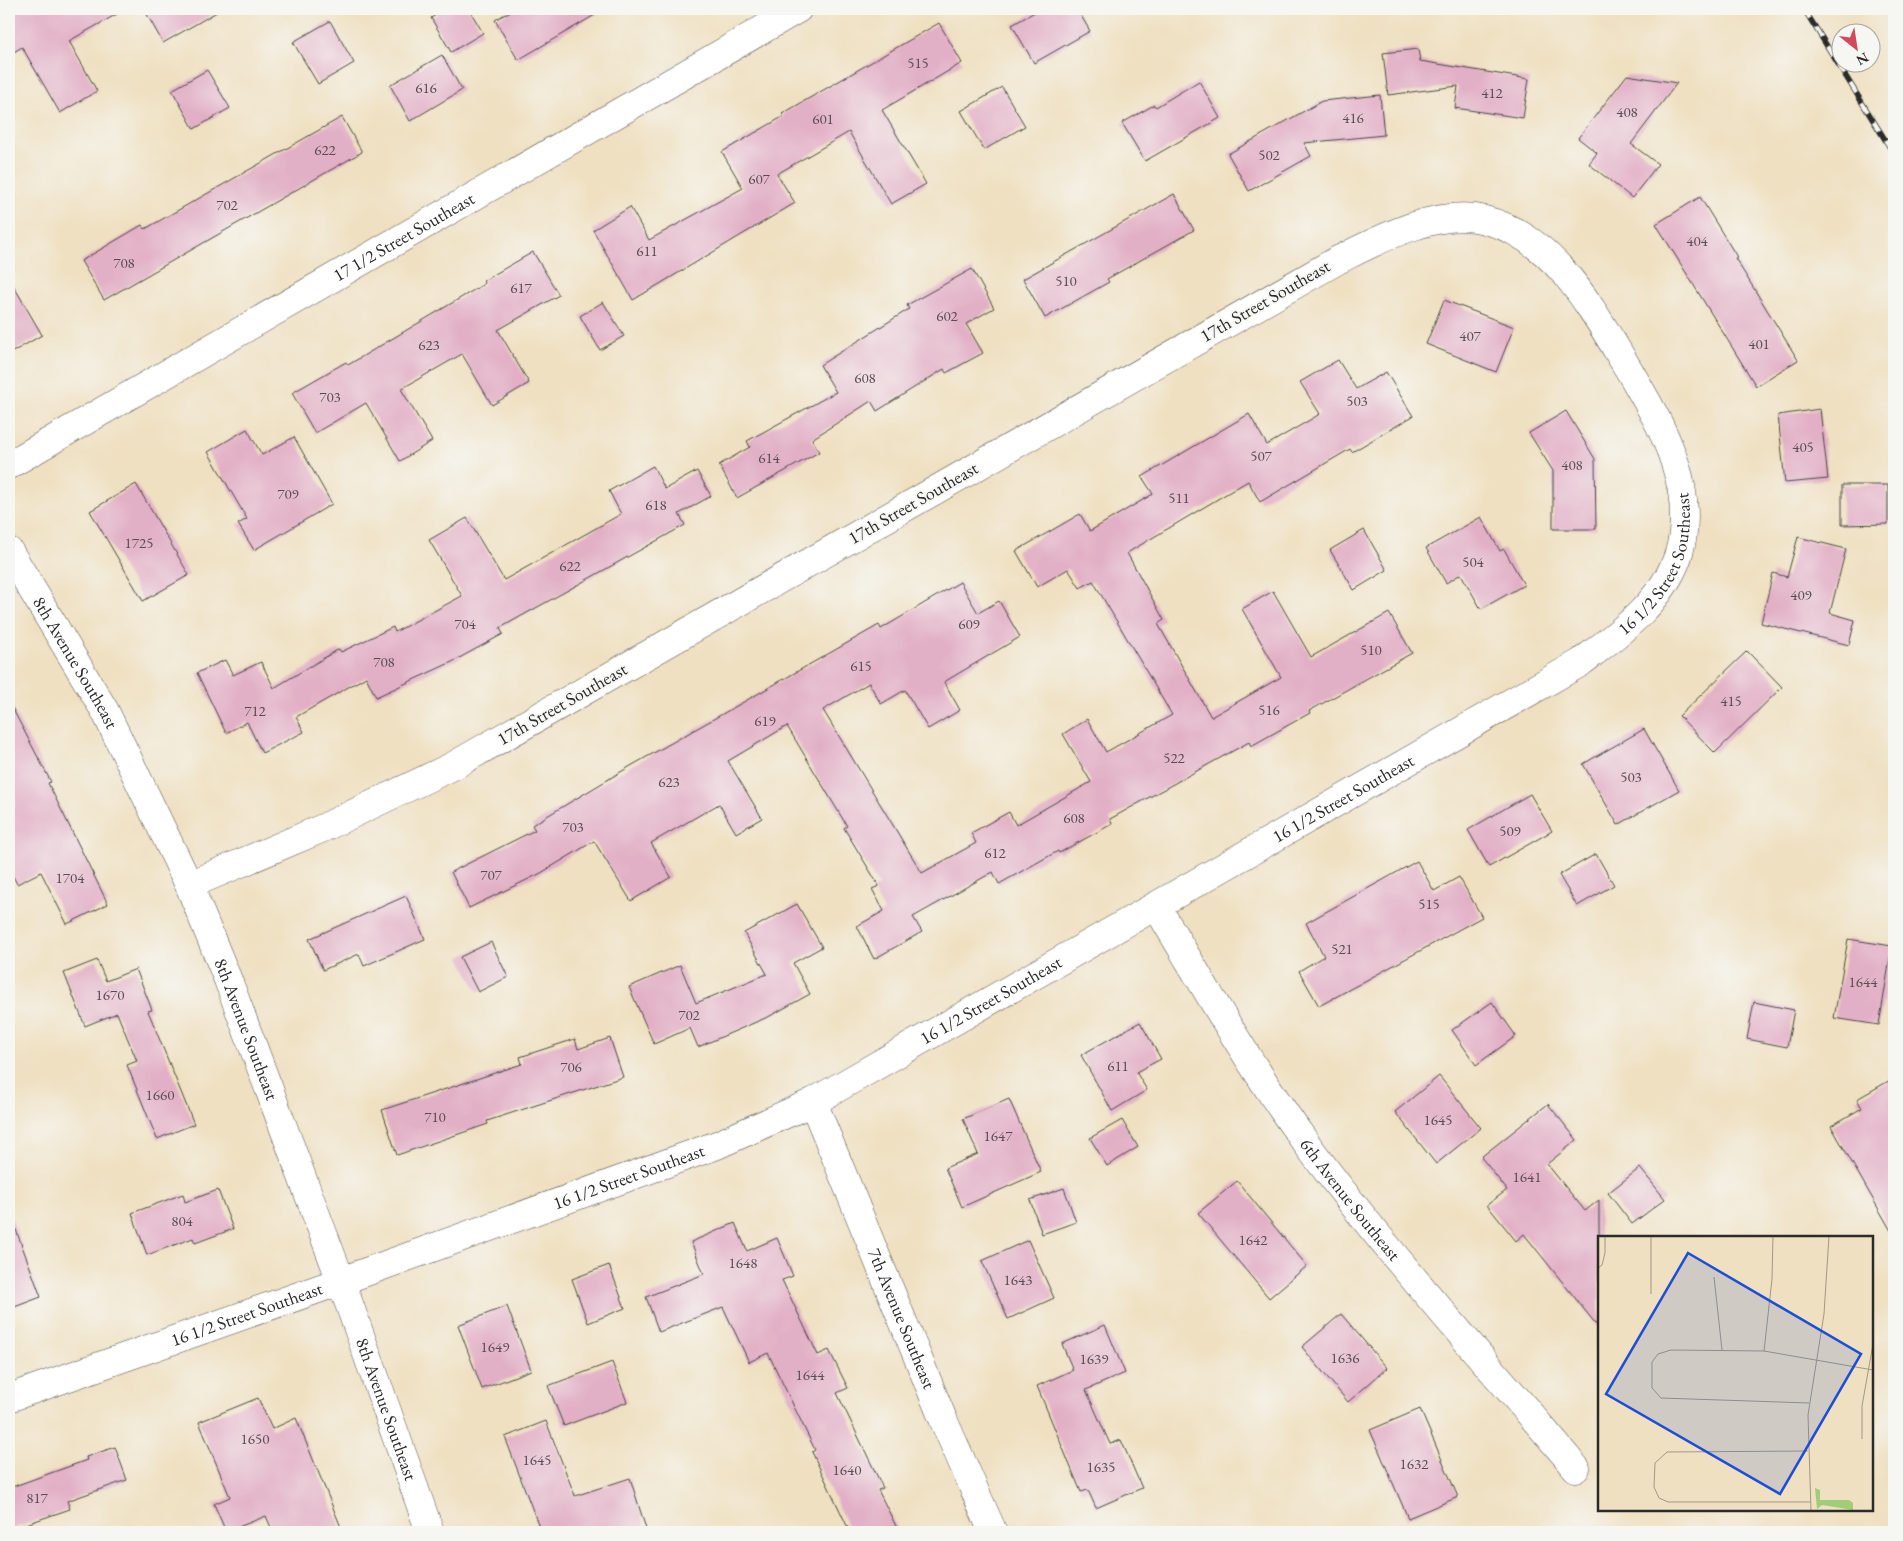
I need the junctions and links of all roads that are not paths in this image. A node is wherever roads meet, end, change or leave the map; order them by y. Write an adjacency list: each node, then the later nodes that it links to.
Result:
1 (798, 9): 3 (street, 17 1/2 Street Southeast)
2 (1609, 338): 5 (street, 17th Street Southeast); 6 (street, 16 1/2 Street Southeast)
3 (9, 465)
4 (9, 550): 5 (street, 8th Avenue Southeast)
5 (189, 885): 8 (street, 8th Avenue Southeast)
6 (1157, 907): 7 (street, 16 1/2 Street Southeast); 10 (street, 6th Avenue Southeast)
7 (813, 1102): 8 (street, 16 1/2 Street Southeast); 12 (street, 7th Avenue Southeast)
8 (341, 1281): 9 (street, 16 1/2 Street Southeast); 11 (street, 8th Avenue Southeast)
9 (9, 1398)
10 (1576, 1468)
11 (430, 1532)
12 (993, 1532)

